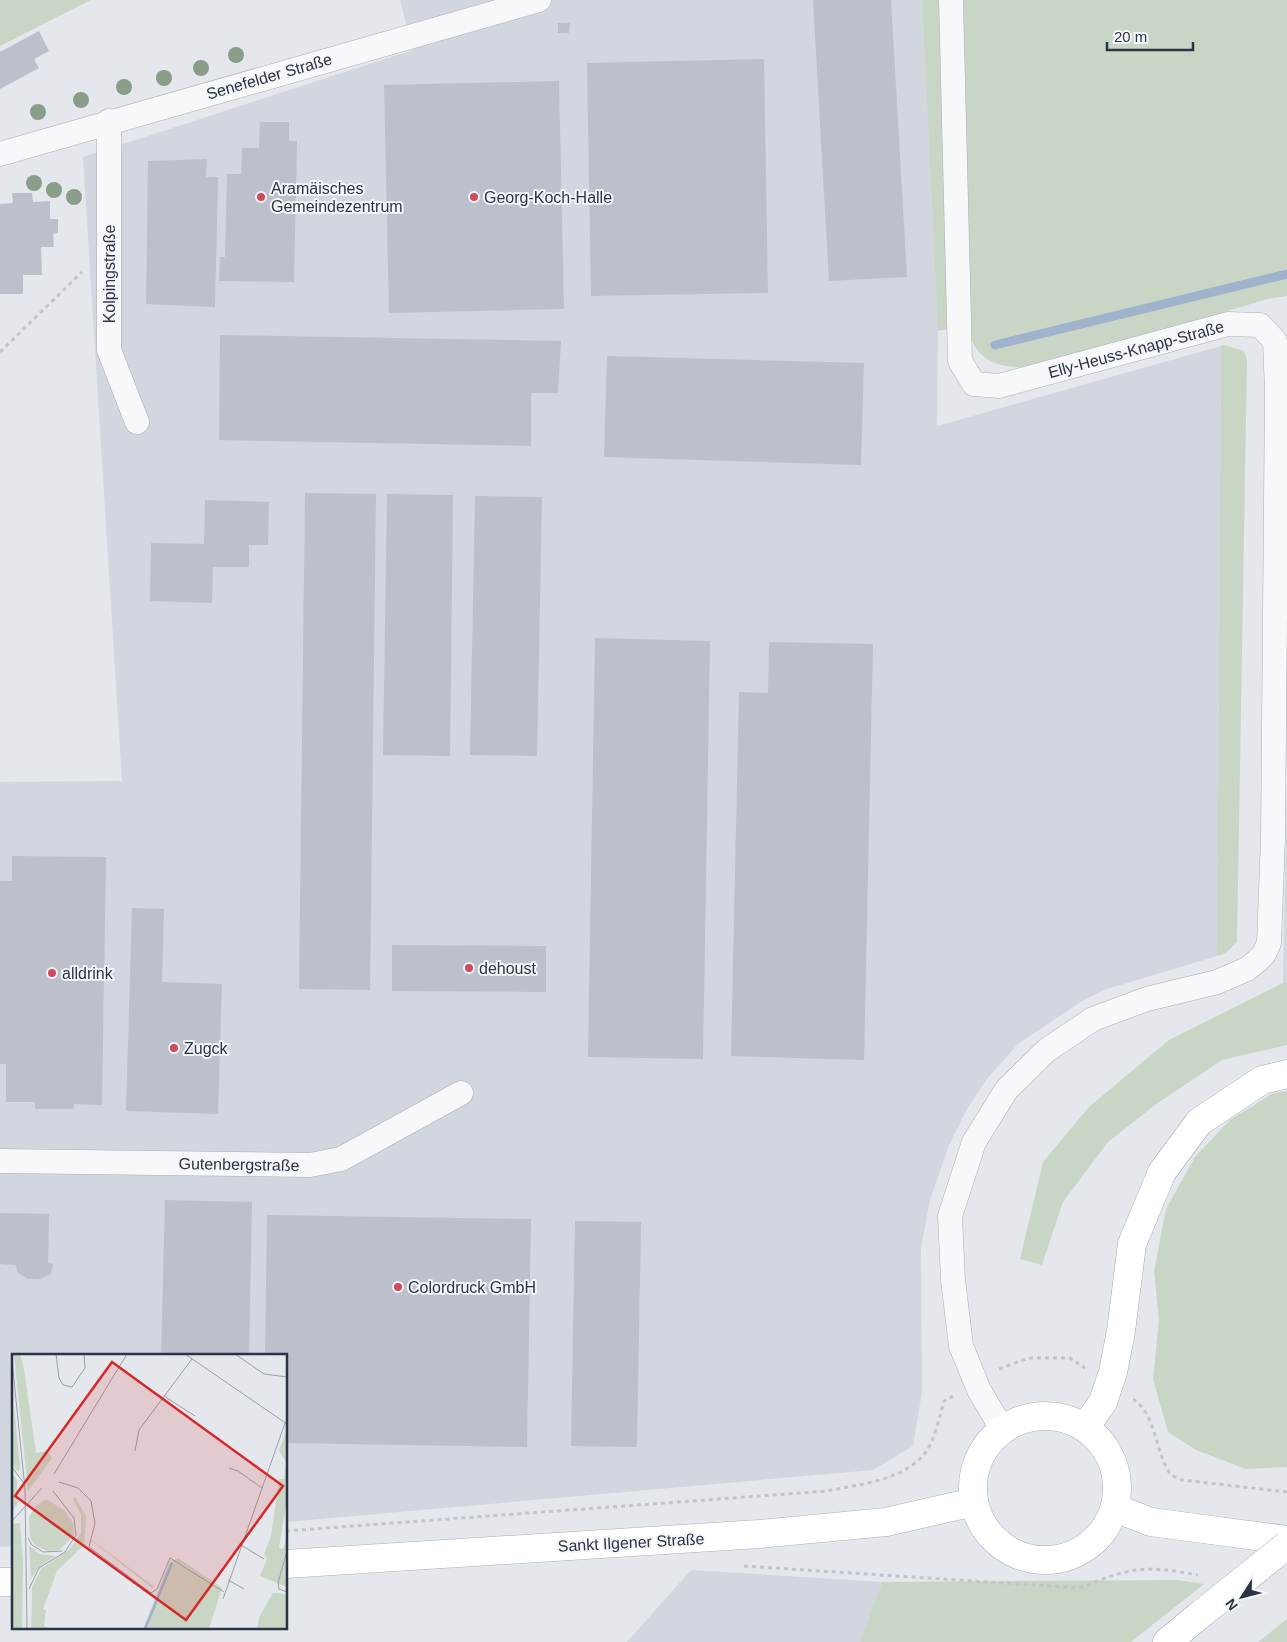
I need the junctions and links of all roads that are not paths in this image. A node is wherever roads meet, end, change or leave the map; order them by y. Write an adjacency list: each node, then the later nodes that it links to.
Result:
1 (539, 0): 3 (street, Senefelder Straße)
2 (951, 0): 10 (street, Elly-Heuss-Knapp-Straße)
3 (109, 122): 4 (street, Senefelder Straße); 5 (street, Kolpingstraße)
4 (0, 154)
5 (137, 422)
6 (1287, 1074): 9 (street)
7 (460, 1093): 8 (street, Gutenbergstraße)
8 (0, 1161)
9 (1085, 1427): 10 (street); 12 (street)
10 (1002, 1429): 11 (street)
11 (974, 1502): 12 (street); 14 (street, Sankt Ilgener Straße)
12 (1115, 1508): 13 (street)
13 (1286, 1542): 15 (street, bridge)
14 (288, 1564)
15 (1172, 1640)

